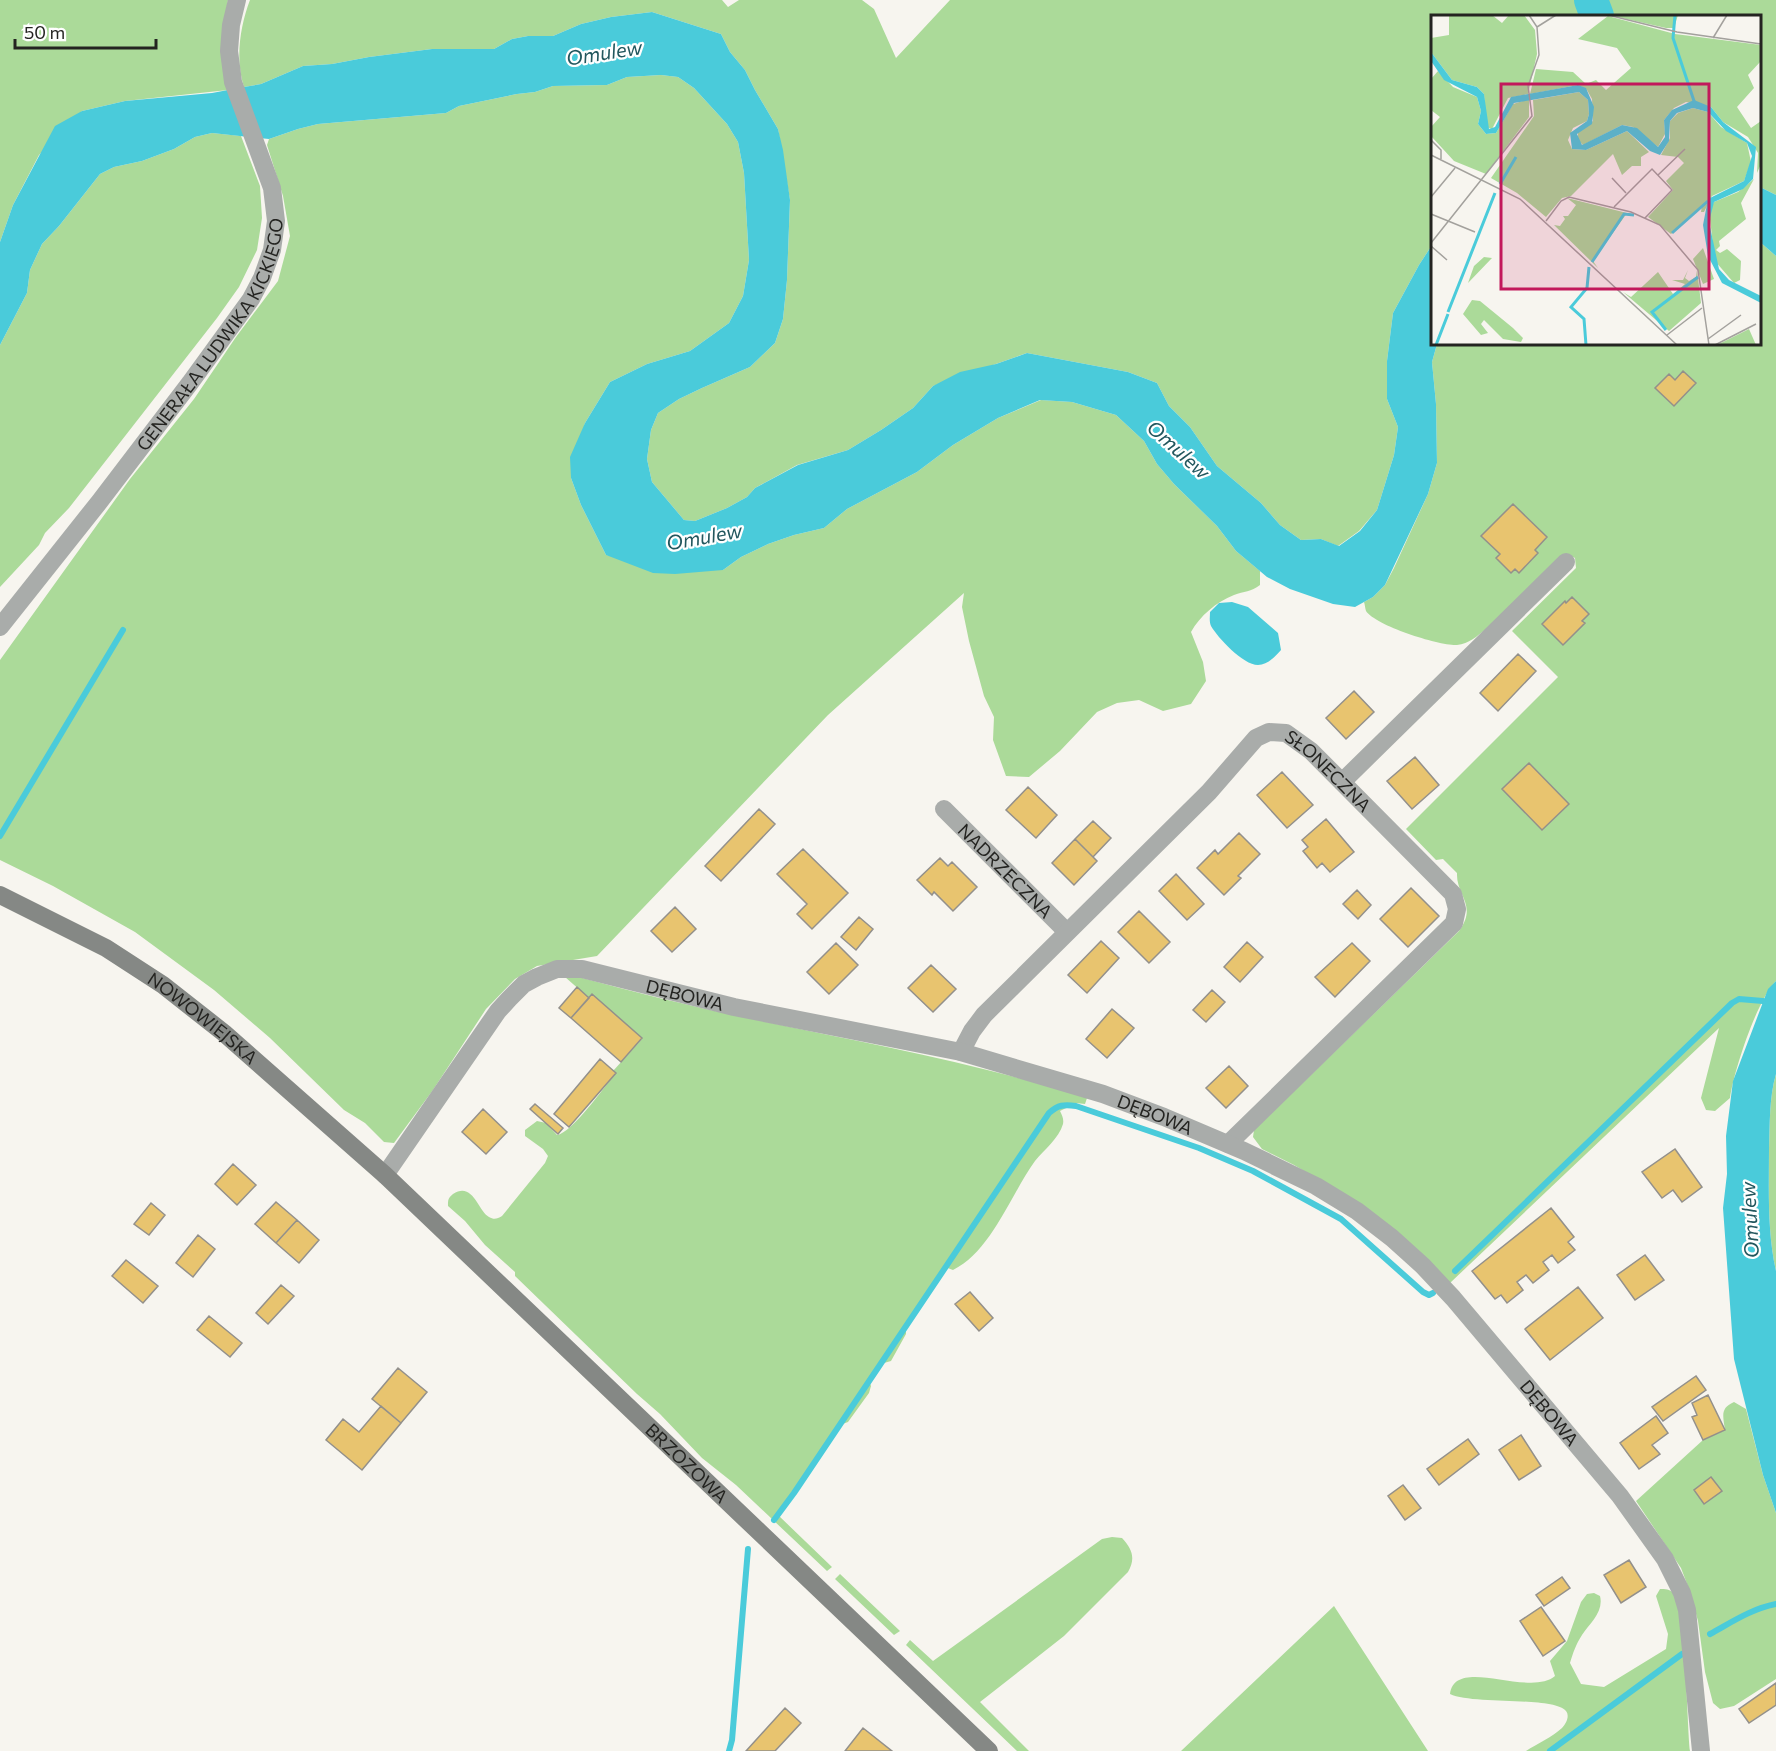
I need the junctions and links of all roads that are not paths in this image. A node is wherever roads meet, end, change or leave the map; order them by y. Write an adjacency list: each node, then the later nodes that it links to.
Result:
1 (237, 0): 3 (street, GENERAŁA LUDWIKA KICKIEGO)
2 (1566, 562): 4 (street)
3 (0, 627)
4 (1342, 782): 7 (street, SŁONECZNA); 9 (street, SŁONECZNA)
5 (944, 809): 7 (street, NADRZECZNA)
6 (0, 895): 10 (main road, NOWOWIEJSKA)
7 (1067, 932): 8 (street, SŁONECZNA)
8 (961, 1052): 9 (street, DĘBOWA); 10 (street, DĘBOWA)
9 (1228, 1144): 12 (street, DĘBOWA)
10 (385, 1175): 11 (main road, BRZOZOWA)
11 (989, 1751)
12 (1701, 1751)

